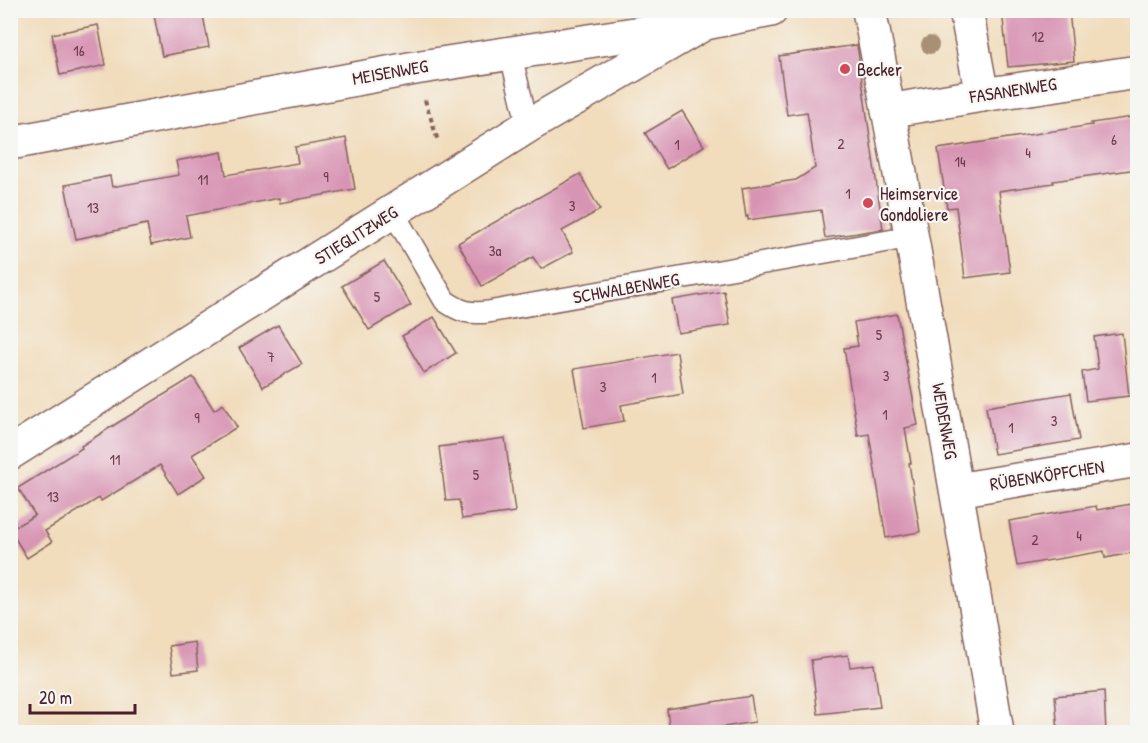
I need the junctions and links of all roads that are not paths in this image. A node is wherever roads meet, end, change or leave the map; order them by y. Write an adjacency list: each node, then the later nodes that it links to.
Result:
1 (771, 10): 4 (street, MEISENWEG)
2 (869, 10): 8 (street, WEIDENWEG)
3 (966, 10): 7 (street)
4 (705, 23): 5 (street, MEISENWEG); 9 (street, STIEGLITZWEG)
5 (510, 52): 9 (lane); 10 (street, MEISENWEG)
6 (1137, 72): 7 (street, FASANENWEG)
7 (982, 95): 8 (street, FASANENWEG)
8 (888, 111): 12 (street, WEIDENWEG)
9 (528, 126): 11 (street, STIEGLITZWEG)
10 (10, 143)
11 (393, 212): 12 (lane, SCHWALBENWEG); 13 (street, STIEGLITZWEG)
12 (911, 237): 15 (street, WEIDENWEG)
13 (10, 453)
14 (1137, 460): 15 (street, RÜBENKÖPFCHEN)
15 (957, 490): 16 (street, WEIDENWEG)
16 (997, 732)

